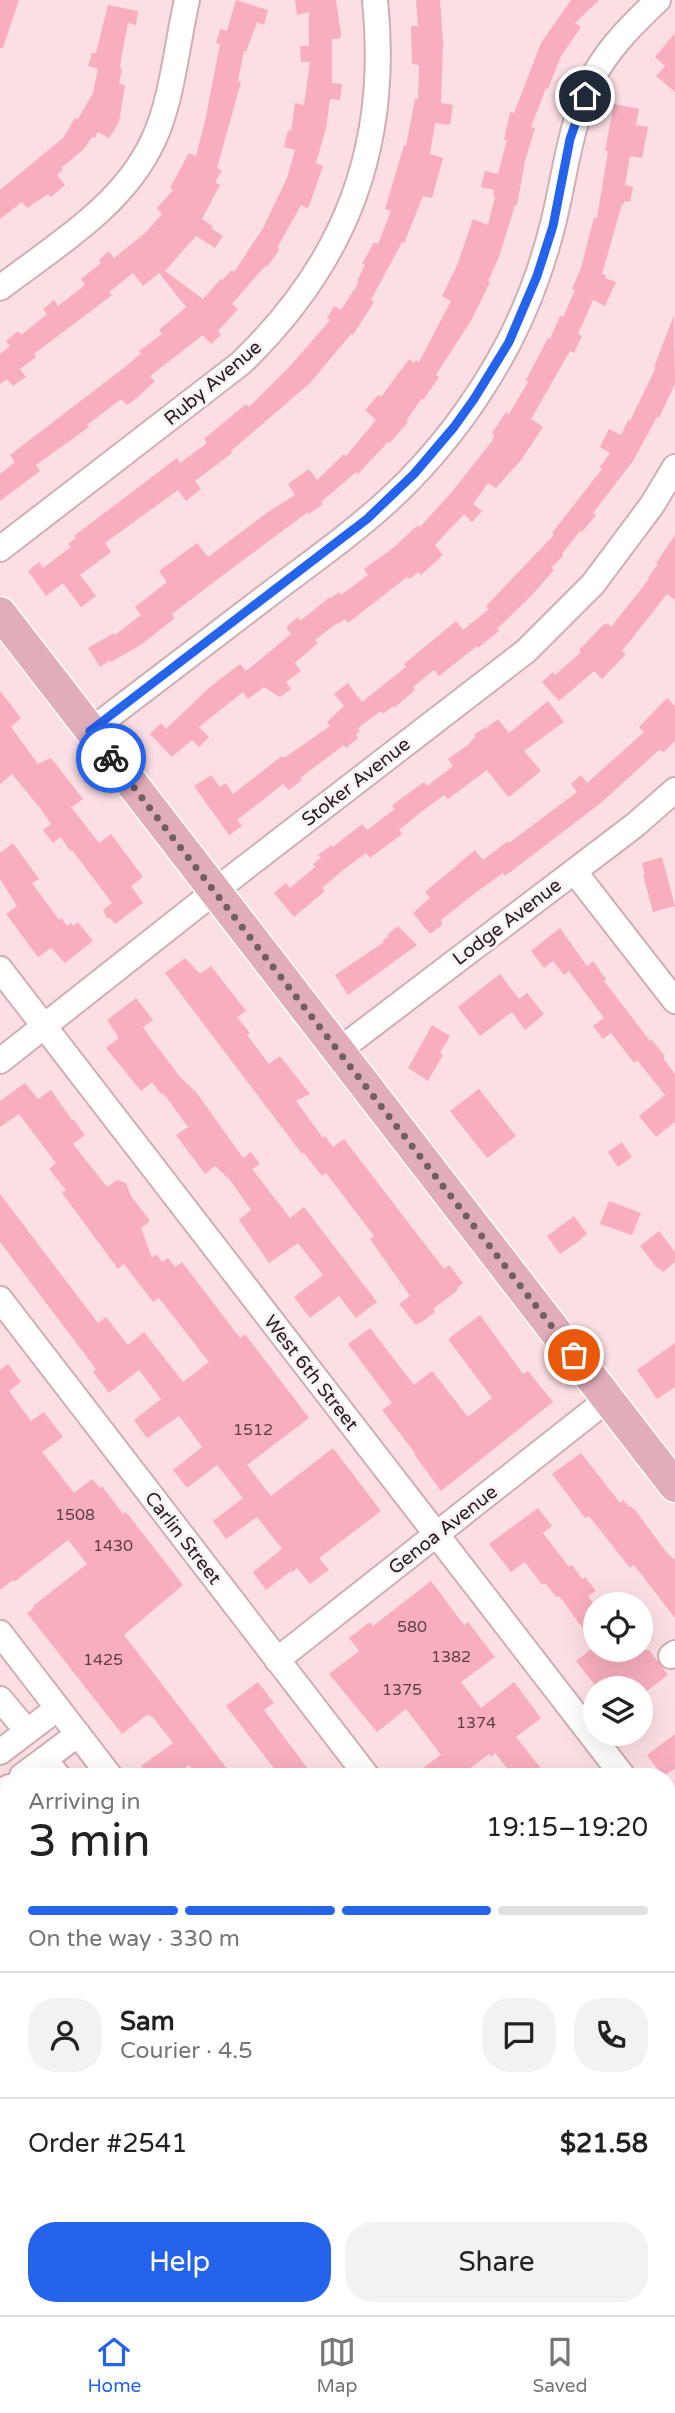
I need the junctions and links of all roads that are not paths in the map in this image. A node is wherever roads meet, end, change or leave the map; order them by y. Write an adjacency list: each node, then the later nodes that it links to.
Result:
1 (187, 0): 4 (street)
2 (375, 0): 6 (street, Ruby Avenue)
3 (658, 0): 8 (street)
4 (0, 288)
5 (675, 467): 11 (street, Stoker Avenue)
6 (0, 549)
7 (0, 614): 8 (main road)
8 (90, 731): 11 (main road)
9 (675, 790): 10 (street, Lodge Avenue)
10 (574, 871): 13 (street); 15 (street, Lodge Avenue)
11 (215, 892): 14 (street, Stoker Avenue); 15 (main road)
12 (0, 969): 14 (street, West 6th Street)
13 (675, 1001)
14 (44, 1027): 16 (street, Stoker Avenue); 20 (street, West 6th Street)
15 (338, 1051): 18 (main road)
16 (0, 1061)
17 (0, 1299): 22 (street, Carlin Street)
18 (608, 1399): 19 (main road); 20 (street, Genoa Avenue)
19 (675, 1486)
20 (437, 1536): 22 (street, Genoa Avenue); 31 (street, West 6th Street)
21 (0, 1633): 24 (street)
22 (277, 1660): 30 (street, Carlin Street)
23 (0, 1699): 25 (street)
24 (58, 1708): 25 (street); 26 (street)
25 (27, 1731): 27 (street)
26 (78, 1734): 28 (street); 29 (street)
27 (0, 1752)
28 (52, 1768)
29 (104, 1768)
30 (361, 1768)
31 (617, 1768)

